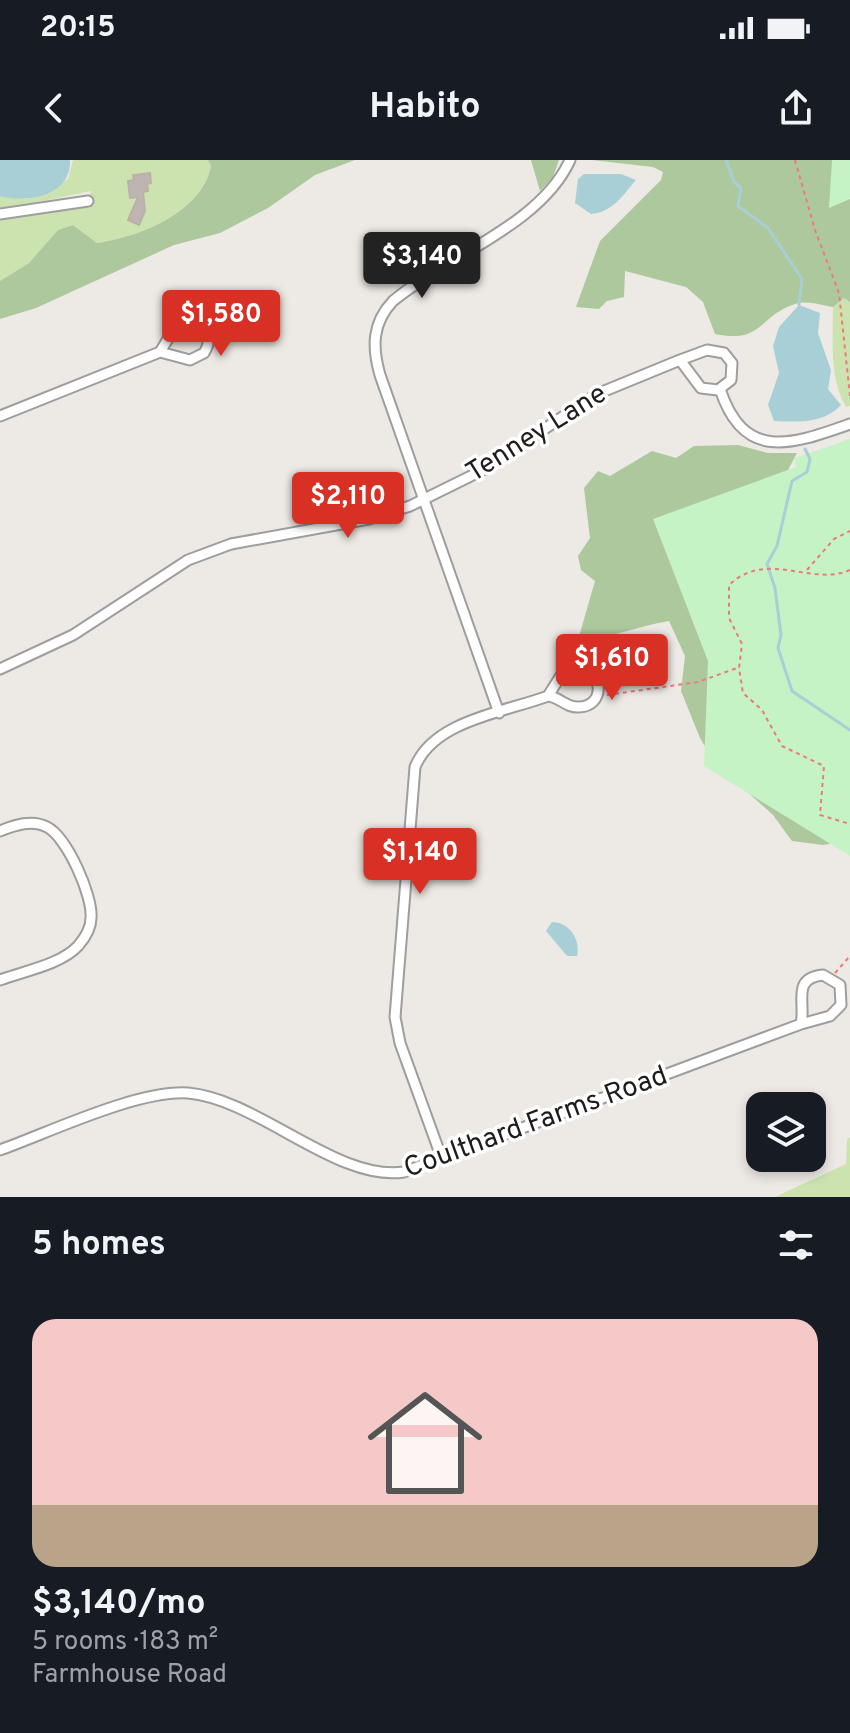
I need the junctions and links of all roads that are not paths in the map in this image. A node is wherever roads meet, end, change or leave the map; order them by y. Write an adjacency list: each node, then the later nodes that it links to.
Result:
1 (570, 160): 9 (street)
2 (88, 201): 3 (street)
3 (0, 214)
4 (160, 352): 4 (street); 7 (street)
5 (680, 360): 6 (street); 6 (street, Tenney Lane); 9 (street, Tenney Lane)
6 (720, 389): 8 (street)
7 (0, 416)
8 (850, 424)
9 (424, 500): 10 (street, Tenney Lane); 12 (street)
10 (0, 669)
11 (548, 696): 11 (street); 12 (street)
12 (499, 713): 17 (street)
13 (0, 831): 14 (street)
14 (0, 980)
15 (801, 1024): 15 (street, Coulthard Farms Road); 17 (street, Coulthard Farms Road)
16 (0, 1150): 17 (street, Coulthard Farms Road)
17 (442, 1159)

